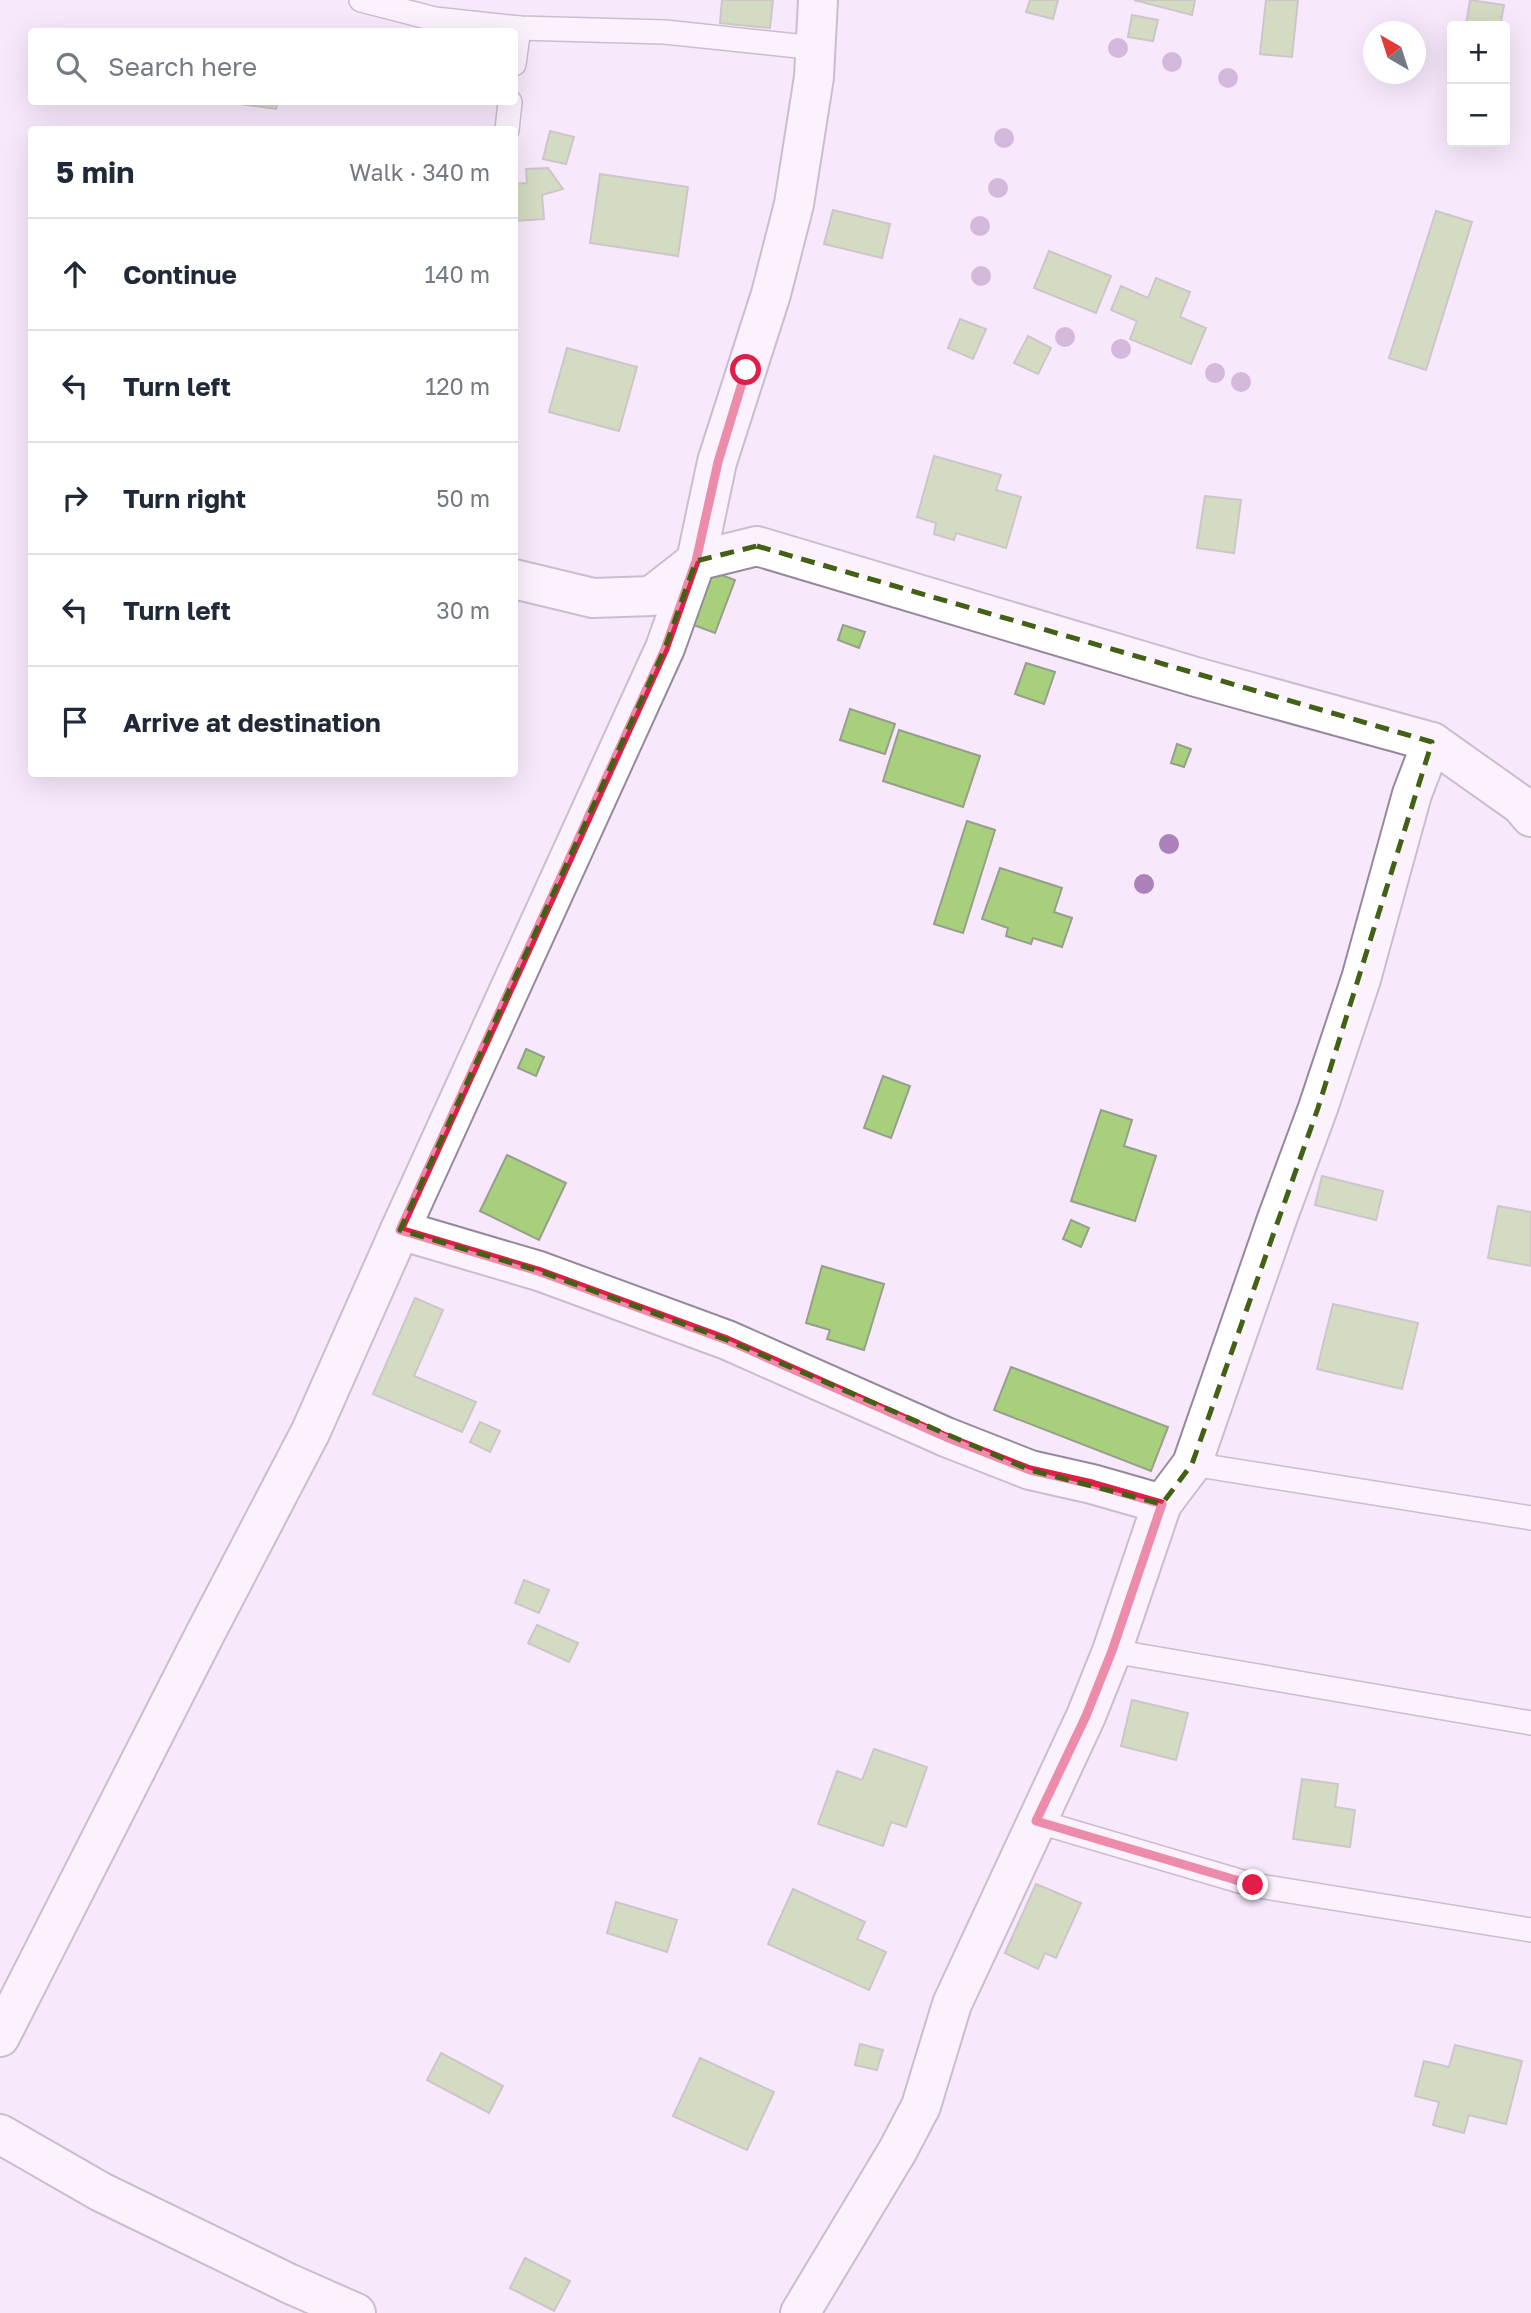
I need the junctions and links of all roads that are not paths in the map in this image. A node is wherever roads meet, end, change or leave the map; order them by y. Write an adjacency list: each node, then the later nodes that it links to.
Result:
1 (361, 0): 3 (lane)
2 (818, 0): 5 (street)
3 (519, 28): 4 (lane); 5 (lane)
4 (518, 35)
5 (817, 48): 8 (street)
6 (510, 105): 7 (lane)
7 (507, 126)
8 (696, 561): 9 (street); 10 (street); 12 (street)
9 (518, 580)
10 (1432, 742): 11 (street); 13 (street)
11 (1531, 817)
12 (400, 1230): 14 (street); 20 (street)
13 (1192, 1464): 14 (street); 15 (lane)
14 (1162, 1504): 16 (street)
15 (1531, 1518)
16 (1112, 1651): 17 (lane); 18 (street)
17 (1531, 1723)
18 (1036, 1821): 19 (lane); 23 (street)
19 (1531, 1930)
20 (0, 2037)
21 (0, 2134): 22 (street)
22 (356, 2313)
23 (800, 2313)

